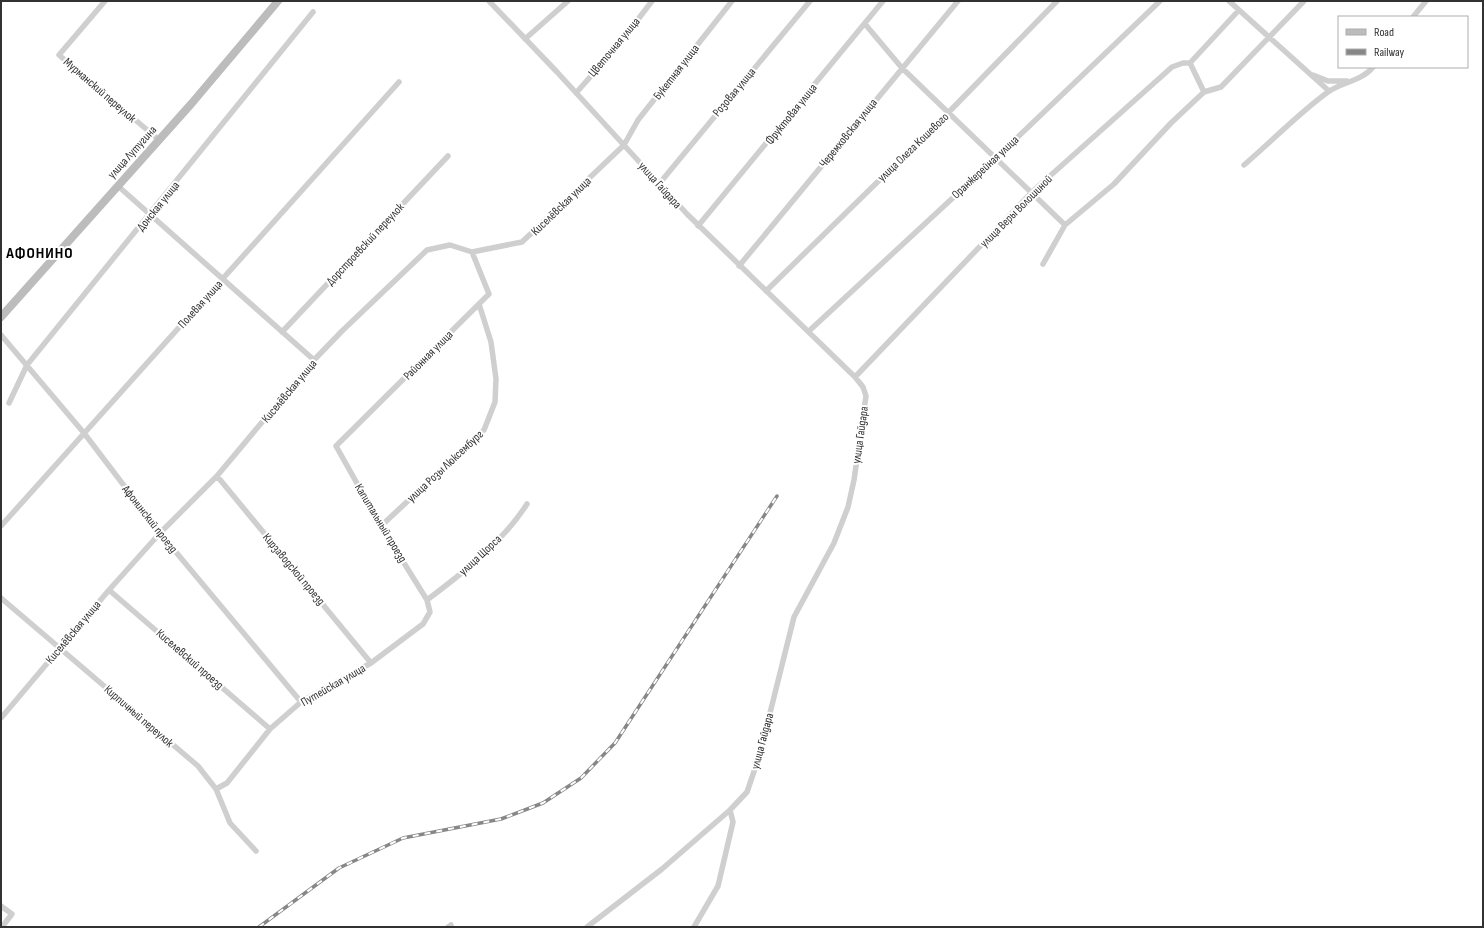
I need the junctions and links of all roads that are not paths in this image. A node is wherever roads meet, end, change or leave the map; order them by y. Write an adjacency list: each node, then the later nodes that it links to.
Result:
1 (105, 1): 31 (street, Мурманский переулок)
2 (278, 1): 31 (main road, улица Лутугина)
3 (489, 1): 20 (street, улица Гайдара)
4 (568, 1): 20 (street)
5 (652, 1): 29 (street, Цветочная улица)
6 (732, 1): 32 (street, Букетная улица)
7 (810, 1): 36 (street, Розовая улица)
8 (883, 1): 18 (street, Фруктовая улица)
9 (958, 1): 22 (street, Черемховская улица)
10 (1057, 1): 30 (street, улица Олега Кошевого)
11 (1160, 1): 34 (street, Оранжерейная улица)
12 (1229, 1): 15 (street)
13 (1304, 1): 19 (street)
14 (1426, 1): 17 (street)
15 (1239, 10): 19 (street); 21 (street)
16 (313, 12): 39 (street, Донская улица)
17 (1414, 16)
18 (864, 24): 22 (street); 41 (street, Фруктовая улица)
19 (1270, 37): 24 (street); 28 (street)
20 (525, 39): 29 (street, улица Гайдара)
21 (1190, 63): 28 (street); 38 (street, улица Веры Волошиной)
22 (902, 68): 30 (street); 44 (street, Черемховская улица)
23 (1372, 68): 25 (street)
24 (1310, 73): 25 (street); 27 (street)
25 (1357, 79): 27 (street)
26 (399, 82): 45 (street, Полевая улица)
27 (1329, 91): 35 (street)
28 (1204, 92): 40 (street)
29 (576, 93): 32 (street, улица Гайдара)
30 (947, 114): 34 (street); 46 (street, улица Олега Кошевого)
31 (159, 140): 37 (main road, улица Лутугина)
32 (624, 145): 36 (street, улица Гайдара); 42 (street, Киселёвская улица)
33 (448, 156): 50 (street, Дорстроевский переулок)
34 (996, 158): 38 (street); 49 (street, Оранжерейная улица)
35 (1244, 164)
36 (659, 184): 41 (street, улица Гайдара)
37 (118, 186): 39 (street); 48 (main road, улица Лутугина)
38 (1032, 192): 40 (street); 54 (street, улица Веры Волошиной)
39 (150, 216): 45 (street); 53 (street, Донская улица)
40 (1065, 224): 43 (street)
41 (698, 226): 44 (street, улица Гайдара)
42 (472, 252): 47 (street, Районная улица); 52 (street, Киселёвская улица)
43 (1043, 264)
44 (739, 266): 46 (street, улица Гайдара)
45 (222, 279): 50 (street); 56 (street, Полевая улица)
46 (766, 291): 49 (street, улица Гайдара)
47 (479, 304): 57 (street, Районная улица); 61 (street, улица Розы Люксембург)
48 (1, 317)
49 (809, 331): 54 (street, улица Гайдара)
50 (282, 332): 52 (street)
51 (1, 335): 53 (street, Афонинский проезд)
52 (314, 360): 58 (street, Киселёвская улица)
53 (27, 365): 55 (street, Донская улица); 56 (street, Афонинский проезд)
54 (855, 377): 72 (street, улица Гайдара)
55 (9, 403)
56 (84, 433): 60 (street, Полевая улица); 62 (street, Афонинский проезд)
57 (336, 446): 61 (street, Капитальный проезд)
58 (217, 476): 62 (street, Киселёвская улица); 67 (street, Кирзаводской проезд)
59 (527, 504): 65 (street, улица Щорса)
60 (1, 526)
61 (381, 526): 65 (street, Капитальный проезд)
62 (160, 533): 63 (street, Киселёвская улица); 68 (street, Афонинский проезд)
63 (109, 590): 66 (street, Киселёвская улица); 70 (street, Киселевский проезд)
64 (1, 598): 66 (street, Кирпичный переулок)
65 (427, 600): 67 (street, Путейская улица)
66 (60, 648): 69 (street, Киселёвская улица); 71 (street, Кирпичный переулок)
67 (372, 663): 68 (street, Путейская улица)
68 (301, 702): 70 (street, Путейская улица)
69 (1, 718)
70 (270, 729): 71 (street, Путейская улица)
71 (216, 789): 73 (street, Кирпичный переулок)
72 (730, 810): 76 (street, улица Гайдара); 77 (street)
73 (256, 851)
74 (1, 906): 75 (street)
75 (2, 927)
76 (587, 927)
77 (694, 927)

